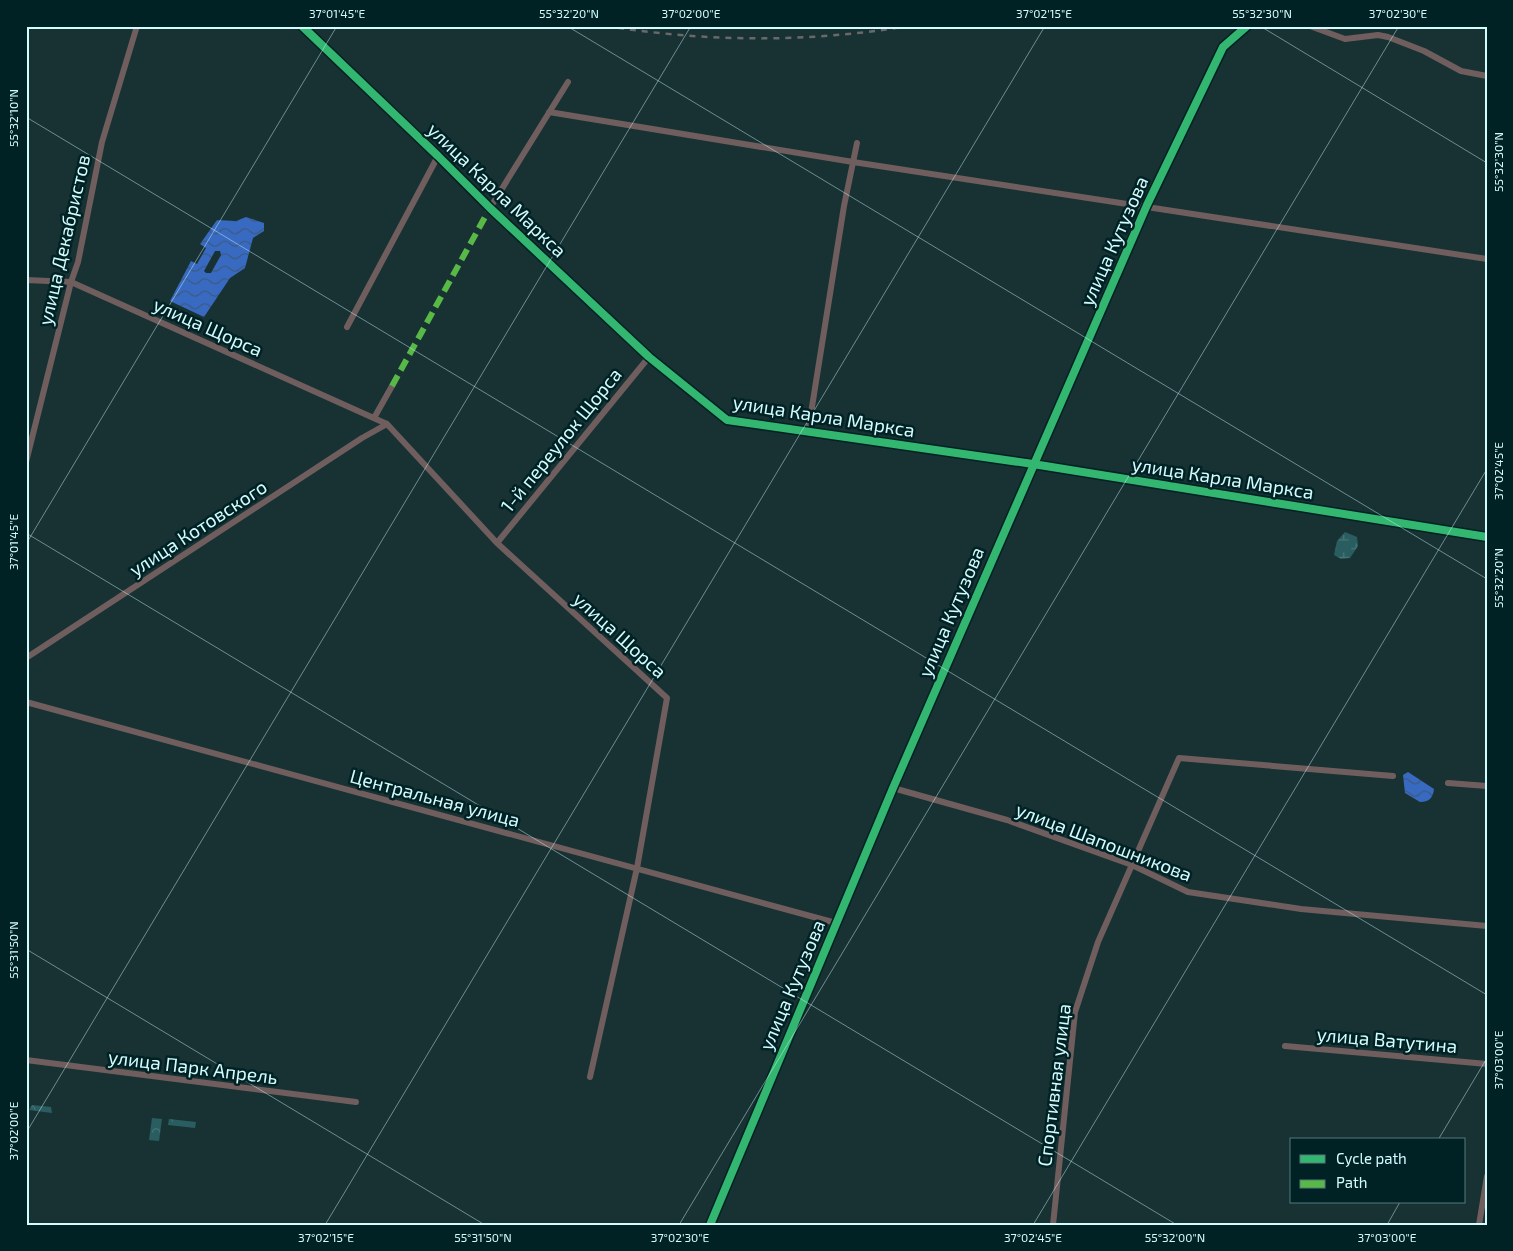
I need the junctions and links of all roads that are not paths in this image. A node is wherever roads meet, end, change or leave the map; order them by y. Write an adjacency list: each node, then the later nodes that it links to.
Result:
1 (137, 26): 15 (street, улица Декабристов)
2 (302, 26): 9 (street, улица Карла Маркса)
3 (1247, 26): 11 (street, улица Кутузова)
4 (1310, 26): 5 (street)
5 (1487, 76)
6 (568, 82): 7 (street)
7 (549, 112): 10 (street); 12 (street)
8 (857, 143): 10 (street)
9 (438, 156): 12 (street, улица Карла Маркса); 16 (street)
10 (853, 162): 11 (street); 21 (street)
11 (1147, 205): 13 (street); 23 (street, улица Кутузова)
12 (490, 208): 17 (street, улица Карла Маркса)
13 (1487, 259)
14 (26, 280): 15 (street, улица Щорса)
15 (70, 282): 19 (street, улица Щорса); 22 (street, улица Декабристов)
16 (347, 328)
17 (649, 357): 21 (street, улица Карла Маркса); 25 (street, 1-й переулок Щорса)
18 (392, 386): 19 (street)
19 (374, 418): 20 (street, улица Щорса)
20 (387, 424): 25 (street, улица Щорса); 26 (street, улица Котовского)
21 (808, 432): 23 (street, улица Карла Маркса)
22 (26, 462)
23 (1033, 464): 24 (street, улица Карла Маркса); 31 (street, улица Кутузова)
24 (1487, 537)
25 (497, 543): 33 (street, улица Щорса)
26 (26, 658)
27 (26, 702): 33 (street, Центральная улица)
28 (1393, 776): 32 (street, Спортивная улица)
29 (1448, 783): 30 (street)
30 (1487, 786)
31 (893, 788): 32 (street, улица Шапошникова); 34 (street, улица Кутузова)
32 (1132, 865): 35 (street, улица Шапошникова); 43 (street, Спортивная улица)
33 (637, 868): 34 (street, Центральная улица); 39 (street, улица Щорса)
34 (836, 923): 42 (street, улица Кутузова)
35 (1487, 926)
36 (1285, 1046): 38 (street, улица Ватутина)
37 (26, 1060): 40 (street, улица Парк Апрель)
38 (1487, 1064)
39 (590, 1077)
40 (356, 1102)
41 (1487, 1176): 44 (street)
42 (710, 1225)
43 (1053, 1225)
44 (1479, 1225)

